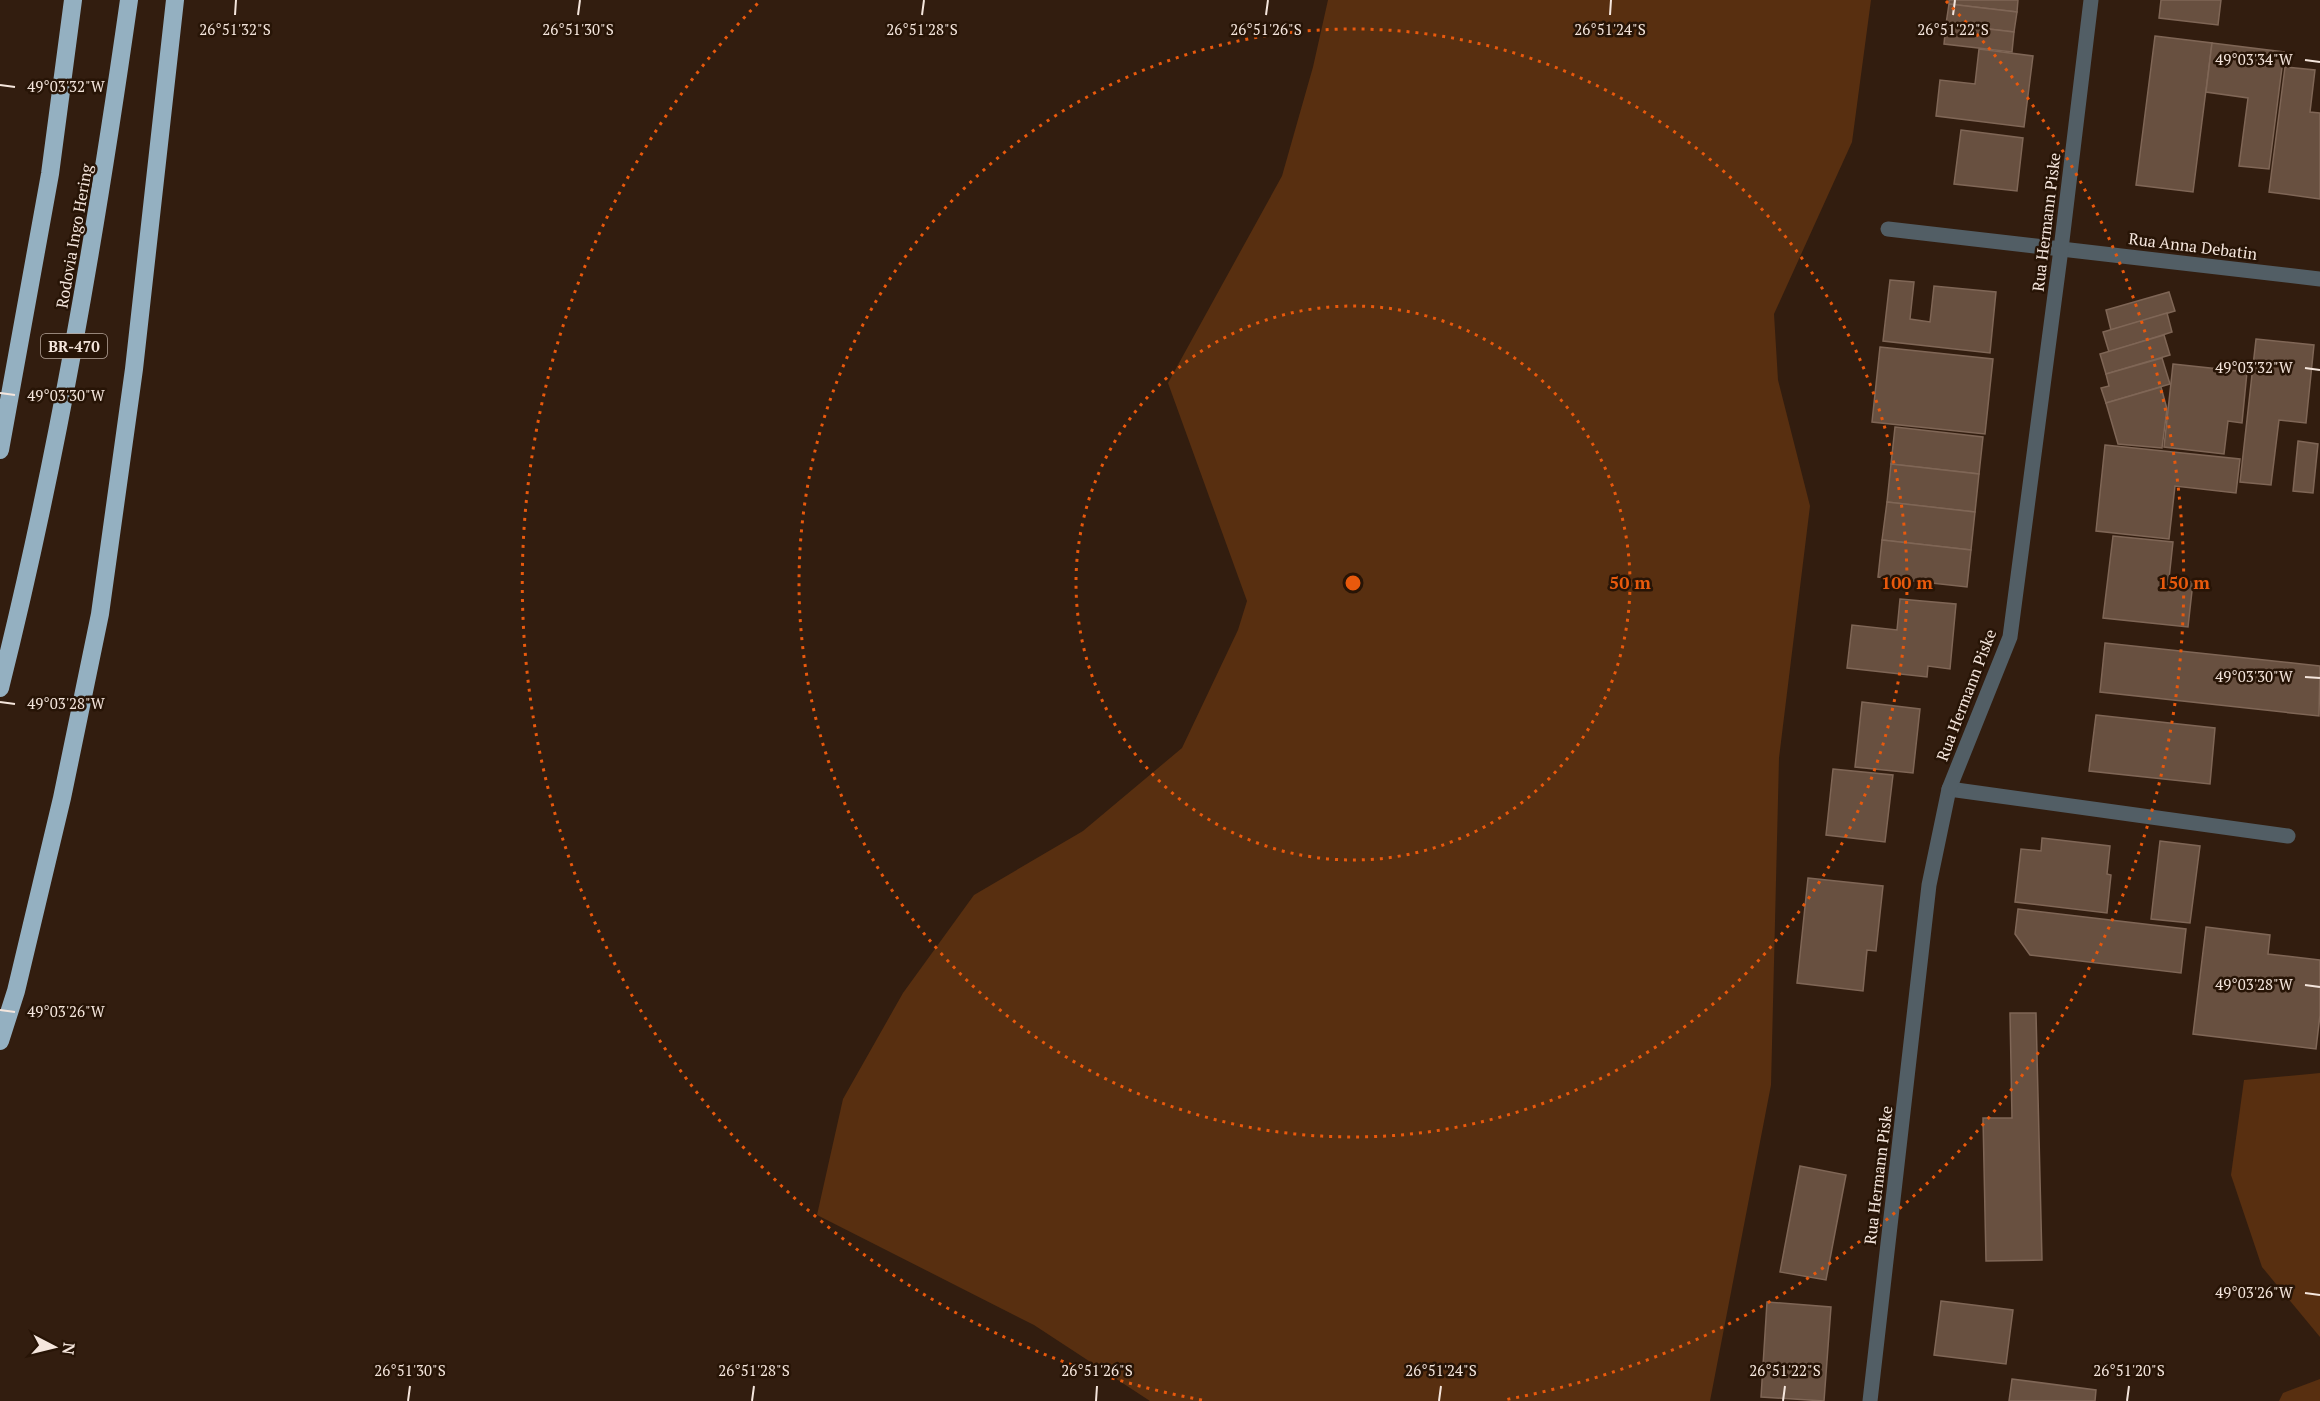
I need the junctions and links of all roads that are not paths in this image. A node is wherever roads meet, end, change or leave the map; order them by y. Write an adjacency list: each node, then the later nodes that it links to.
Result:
1 (73, 0): 8 (highway, Rodovia Ingo Hering / BR-470)
2 (129, 0): 9 (highway, Rodovia Ingo Hering / BR-470)
3 (175, 0): 12 (highway)
4 (2091, 0): 6 (street, Rua Hermann Piske)
5 (1888, 229): 6 (street, Rua Anna Debatin)
6 (2061, 249): 7 (street, Rua Anna Debatin); 10 (street, Rua Hermann Piske)
7 (2320, 279)
8 (0, 450)
9 (0, 688)
10 (1949, 789): 11 (street); 13 (street, Rua Hermann Piske)
11 (2288, 836)
12 (0, 1041)
13 (1870, 1401)

